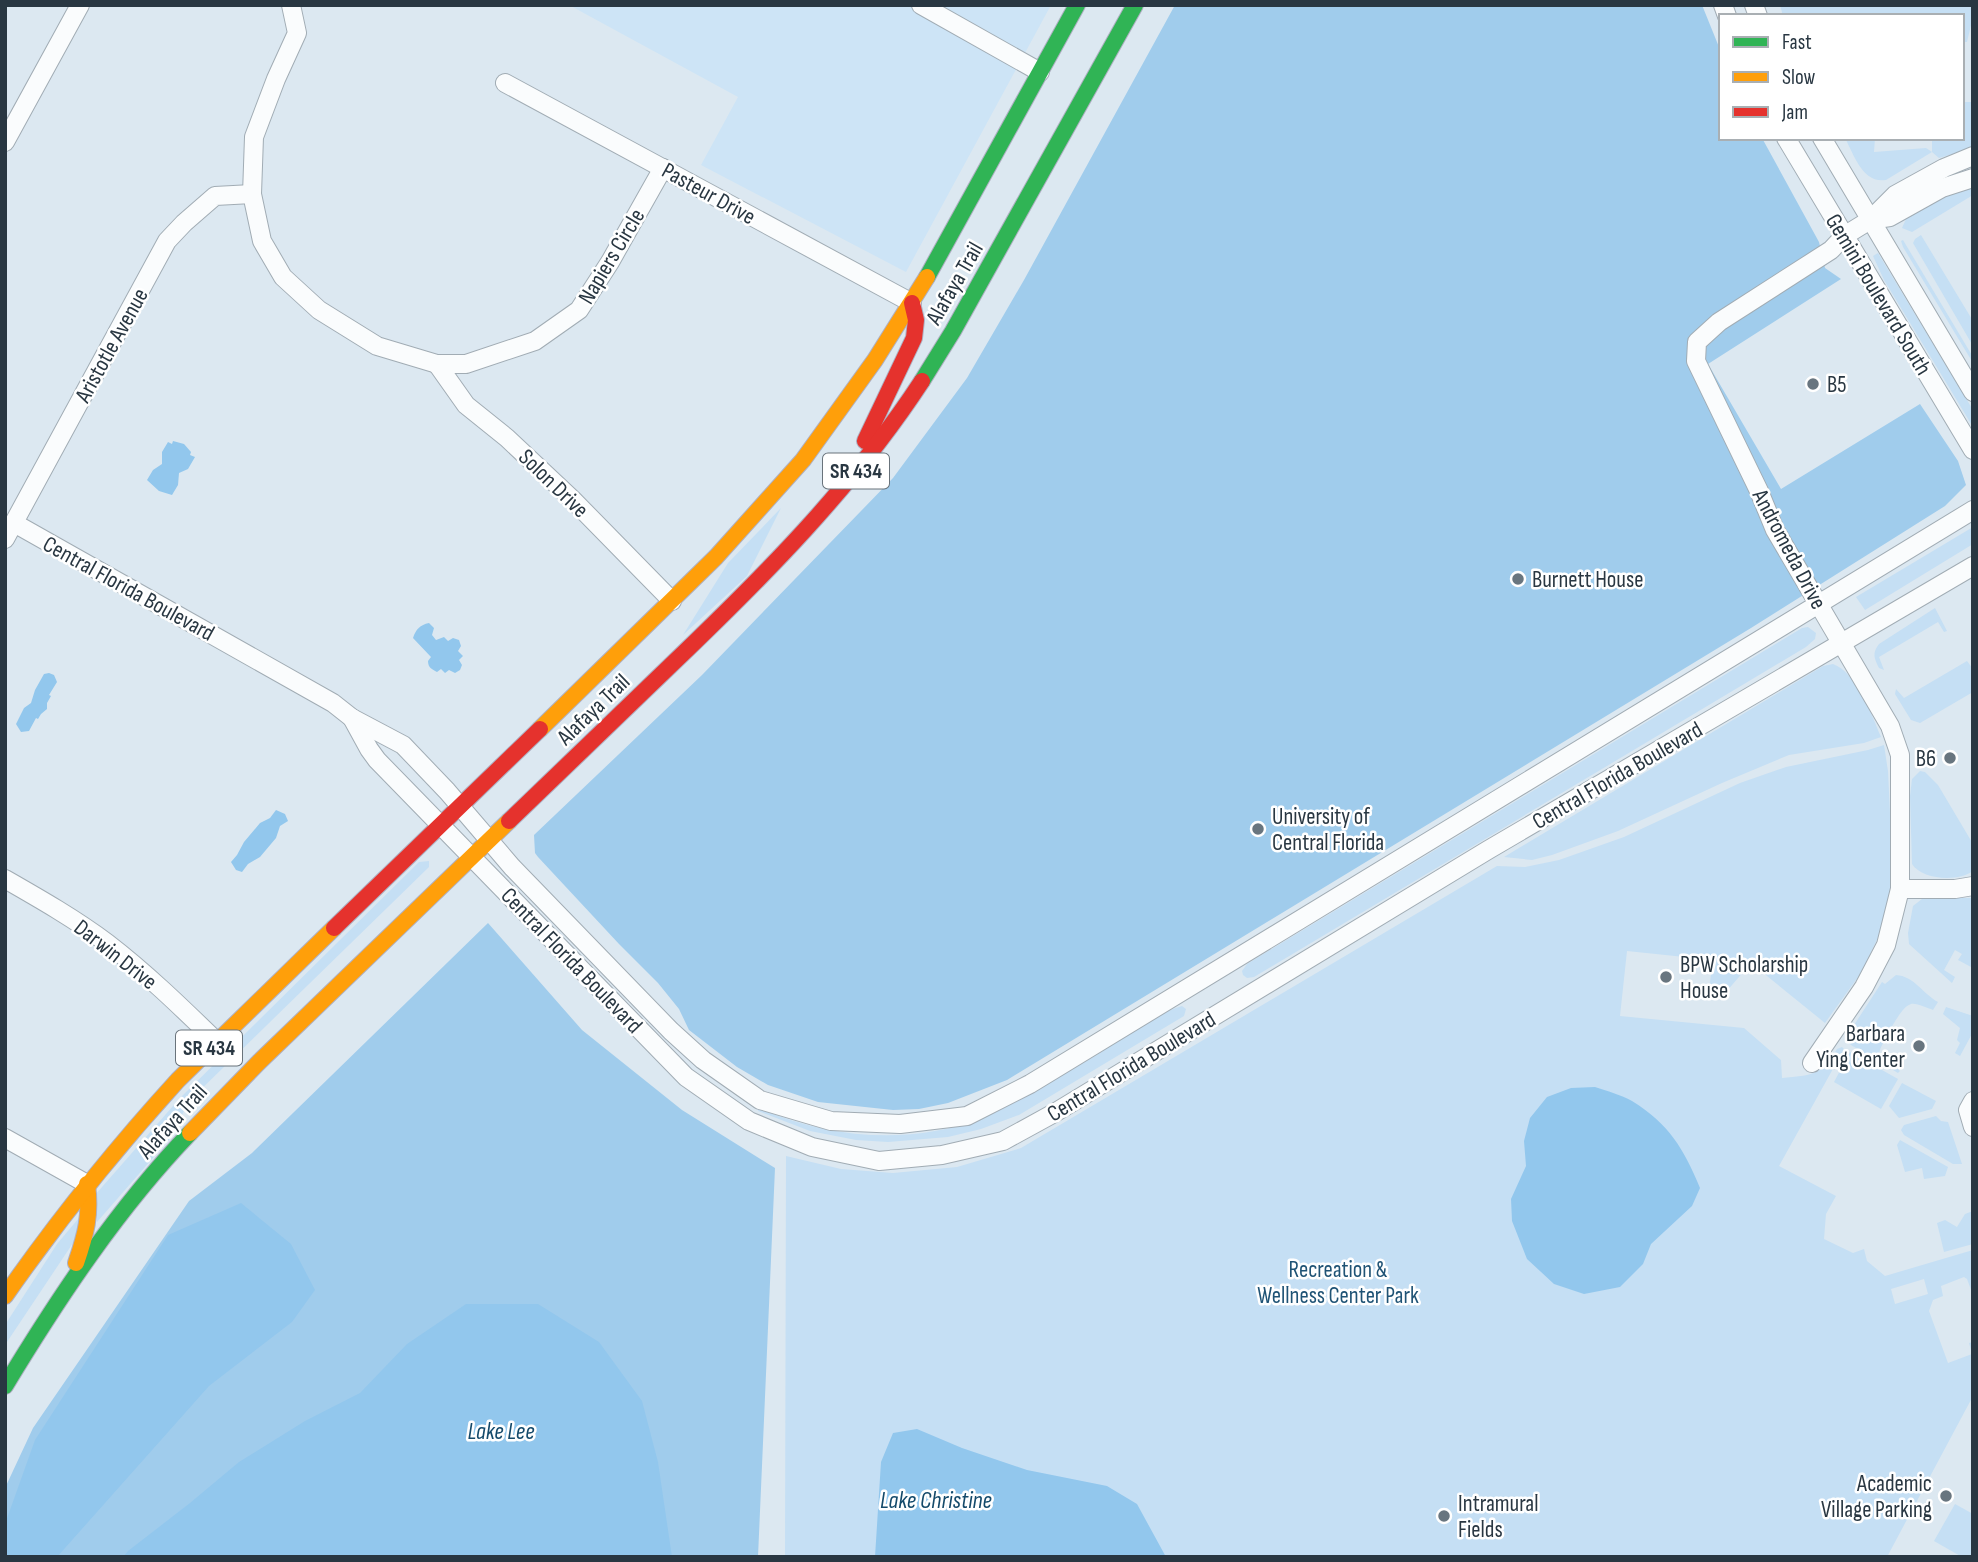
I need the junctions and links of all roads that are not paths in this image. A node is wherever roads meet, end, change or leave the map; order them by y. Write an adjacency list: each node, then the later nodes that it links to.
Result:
1 (80, 5): 10 (street)
2 (291, 5): 14 (street, Napiers Circle)
3 (921, 5): 6 (street)
4 (1077, 5): 6 (main road, Alafaya Trail / SR 434)
5 (1135, 5): 21 (main road, Alafaya Trail / SR 434)
6 (1040, 72): 17 (main road, Alafaya Trail / SR 434)
7 (505, 83): 12 (street, Pasteur Drive)
8 (1787, 140): 16 (street, Gemini Boulevard South)
9 (1823, 140): 15 (street, Gemini Boulevard South)
10 (5, 142)
11 (1973, 156): 15 (street)
12 (663, 168): 17 (street, Pasteur Drive); 18 (street, Napiers Circle)
13 (1973, 178): 15 (street)
14 (252, 194): 18 (street, Napiers Circle); 23 (street, Aristotle Avenue)
15 (1870, 220): 16 (street, Andromeda Drive); 19 (street, Gemini Boulevard South)
16 (1844, 236): 20 (street, Gemini Boulevard South); 26 (street, Andromeda Drive)
17 (912, 303): 21 (main road); 25 (main road, Alafaya Trail / SR 434)
18 (437, 364): 25 (street, Solon Drive)
19 (1973, 392)
20 (1973, 450)
21 (843, 487): 31 (main road, Alafaya Trail / SR 434)
22 (1973, 510): 26 (street, Central Florida Boulevard)
23 (10, 531): 28 (street, Central Florida Boulevard)
24 (1973, 566): 27 (street, Central Florida Boulevard)
25 (672, 601): 29 (main road, Alafaya Trail / SR 434)
26 (1818, 604): 27 (street, Andromeda Drive); 31 (street, Central Florida Boulevard)
27 (1841, 644): 32 (street, Central Florida Boulevard); 35 (street, Andromeda Drive)
28 (352, 718): 29 (street, Central Florida Boulevard); 30 (street, Central Florida Boulevard)
29 (459, 806): 30 (main road, Alafaya Trail / SR 434); 31 (street, Central Florida Boulevard)
30 (440, 825): 32 (street, Central Florida Boulevard); 36 (main road, Alafaya Trail / SR 434)
31 (489, 841): 32 (main road, Alafaya Trail / SR 434)
32 (472, 857): 42 (main road, Alafaya Trail / SR 434)
33 (5, 879): 36 (street, Darwin Drive)
34 (1973, 886): 35 (street)
35 (1899, 889): 37 (street, Andromeda Drive)
36 (216, 1041): 41 (main road, Alafaya Trail / SR 434)
37 (1812, 1062)
38 (1973, 1101): 39 (street)
39 (1973, 1127)
40 (5, 1138): 41 (street)
41 (87, 1184): 42 (main road); 43 (main road, Alafaya Trail / SR 434)
42 (68, 1287): 44 (main road, Alafaya Trail / SR 434)
43 (5, 1296)
44 (5, 1386)

